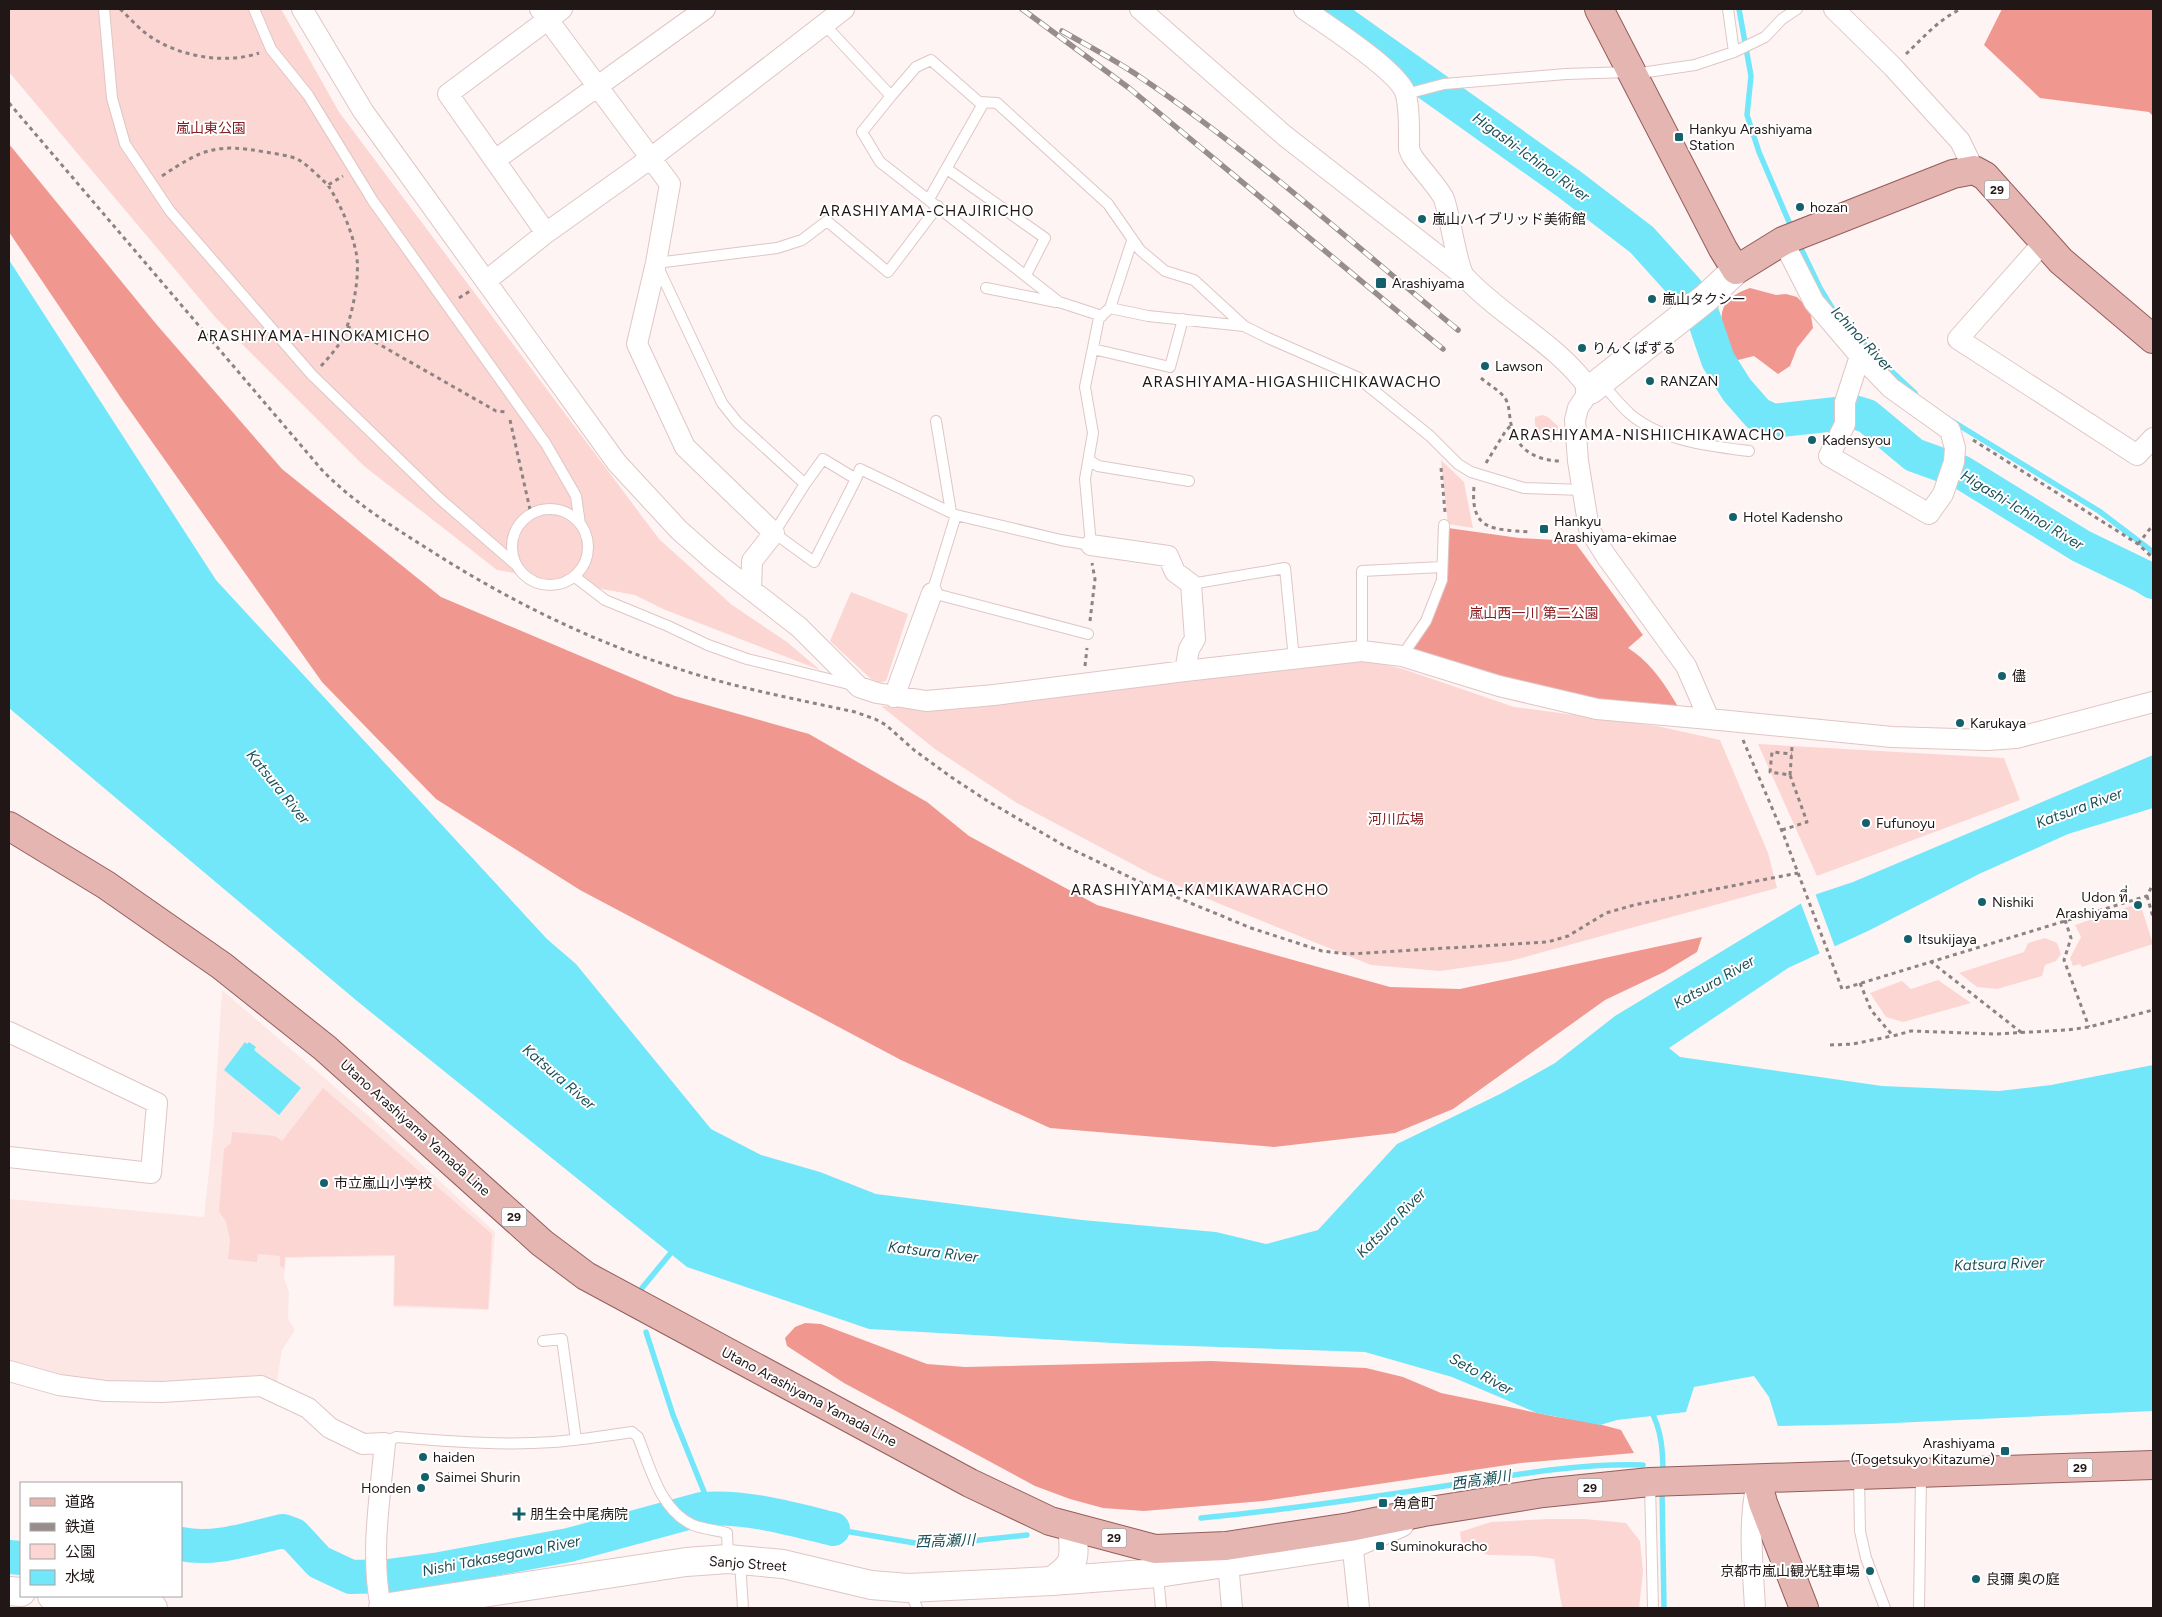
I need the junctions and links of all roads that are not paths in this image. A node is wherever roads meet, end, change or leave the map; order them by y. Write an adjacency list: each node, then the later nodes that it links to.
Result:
1 (104, 9): 58 (lane)
2 (254, 9): 54 (lane)
3 (302, 9): 34 (street)
4 (705, 9): 16 (street)
5 (844, 9): 13 (street)
6 (1140, 9): 33 (street)
7 (1305, 9): 17 (street)
8 (1599, 9): 15 (main road)
9 (1728, 9): 14 (lane)
10 (1796, 9): 14 (lane)
11 (1834, 9): 23 (street)
12 (550, 12): 16 (street); 21 (street)
13 (824, 24): 18 (lane); 20 (street)
14 (1734, 52): 15 (lane)
15 (1632, 73): 17 (lane); 31 (main road)
16 (598, 87): 20 (street); 21 (street)
17 (1414, 92): 33 (street)
18 (891, 96): 19 (lane); 24 (lane)
19 (984, 102): 22 (lane); 28 (lane)
20 (651, 158): 26 (street); 30 (street)
21 (495, 160): 26 (street)
22 (947, 169): 24 (lane); 32 (lane)
23 (1974, 170): 27 (main road, 29); 29 (main road, 29)
24 (929, 200): 25 (lane)
25 (938, 206): 30 (lane); 32 (lane)
26 (546, 233): 34 (street)
27 (1791, 238): 31 (main road, 29); 43 (street)
28 (1132, 241): 37 (lane); 40 (lane)
29 (2044, 243): 41 (main road, 29); 46 (street)
30 (656, 262): 51 (lane); 56 (street)
31 (1736, 270): 44 (main road)
32 (1026, 275): 36 (lane)
33 (1463, 275): 44 (street)
34 (486, 281): 62 (street)
35 (986, 288): 36 (lane)
36 (1060, 302): 38 (lane)
37 (1110, 308): 38 (lane); 39 (lane)
38 (1102, 316): 42 (lane)
39 (1183, 319): 40 (lane); 42 (lane)
40 (1244, 326): 52 (lane)
41 (2153, 339)
42 (1093, 349): 48 (lane)
43 (1860, 356): 43 (street)
44 (1595, 386): 47 (lane); 52 (street)
45 (936, 421): 53 (lane)
46 (2153, 438)
47 (1750, 451)
48 (1089, 460): 50 (lane); 57 (lane)
49 (856, 479): 51 (lane); 53 (lane); 56 (lane)
50 (1190, 481)
51 (804, 484): 56 (lane)
52 (1583, 490): 72 (street)
53 (954, 514): 57 (lane); 63 (lane)
54 (580, 524): 58 (lane); 60 (lane)
55 (1444, 525): 59 (lane)
56 (774, 533): 62 (street)
57 (1091, 545): 61 (street)
58 (515, 564): 60 (lane)
59 (1442, 567): 65 (lane); 66 (lane)
60 (575, 577): 69 (lane)
61 (1191, 584): 67 (lane); 68 (street)
62 (751, 589): 69 (street)
63 (932, 593): 64 (lane); 70 (street)
64 (1088, 634)
65 (1362, 651): 66 (street); 67 (street)
66 (1402, 656): 72 (street)
67 (1294, 659): 68 (street)
68 (1186, 670): 70 (street)
69 (859, 687): 70 (street)
70 (894, 697)
71 (2153, 702): 72 (street)
72 (1710, 719)
73 (9, 826): 85 (main road, Utano Arashiyama Yamada Line / 29)
74 (9, 1032): 75 (street)
75 (9, 1157)
76 (543, 1341): 78 (lane)
77 (9, 1371): 79 (street)
78 (576, 1440): 79 (lane); 88 (lane)
79 (385, 1443): 93 (street)
80 (2153, 1465): 81 (main road, Utano Arashiyama Yamada Line / 29)
81 (1921, 1474): 82 (main road, Utano Arashiyama Yamada Line / 29); 103 (lane)
82 (1859, 1476): 83 (main road, Utano Arashiyama Yamada Line / 29); 102 (lane)
83 (1757, 1479): 84 (main road, Utano Arashiyama Yamada Line / 29); 100 (street); 101 (main road)
84 (1650, 1482): 86 (main road, Utano Arashiyama Yamada Line / 29); 99 (lane)
85 (1073, 1528): 89 (main road, Utano Arashiyama Yamada Line / 29); 90 (main road)
86 (1351, 1536): 87 (main road, Utano Arashiyama Yamada Line / 29); 98 (street)
87 (1227, 1554): 89 (main road, Utano Arashiyama Yamada Line / 29); 97 (street)
88 (734, 1560): 92 (main road, Sanjo Street); 93 (main road, Sanjo Street); 95 (lane)
89 (1156, 1561): 90 (main road, Sanjo Street); 96 (lane)
90 (1052, 1581): 92 (main road, Sanjo Street)
91 (60, 1597): 94 (main road)
92 (913, 1598)
93 (381, 1602)
94 (153, 1608)
95 (743, 1608)
96 (1161, 1608)
97 (1232, 1608)
98 (1359, 1608)
99 (1653, 1608)
100 (1755, 1608)
101 (1804, 1608)
102 (1884, 1608)
103 (1919, 1608)

